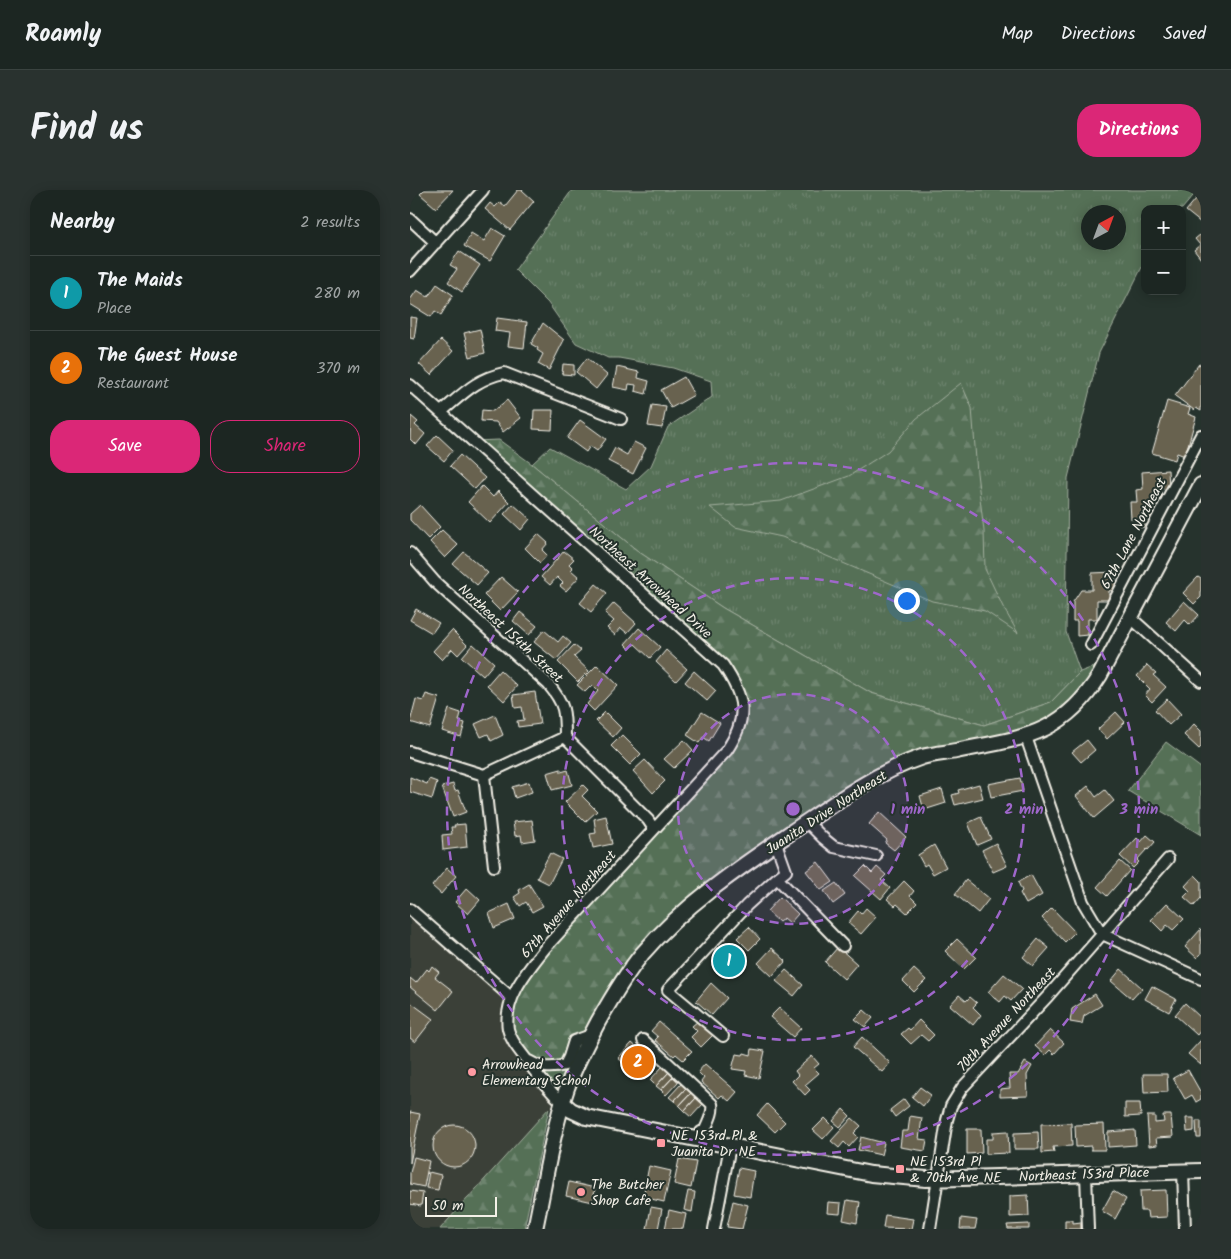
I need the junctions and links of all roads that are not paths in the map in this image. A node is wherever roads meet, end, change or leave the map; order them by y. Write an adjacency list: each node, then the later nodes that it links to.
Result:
1 (483, 190): 3 (street)
2 (410, 219): 3 (street)
3 (436, 243): 4 (street)
4 (410, 271)
5 (410, 384): 6 (street, Northeast Arrowhead Drive)
6 (441, 412): 7 (street); 19 (street, Northeast Arrowhead Drive)
7 (621, 419)
8 (1201, 435): 12 (street, 67th Lane Northeast)
9 (1201, 485): 11 (main road, Juanita Drive Northeast)
10 (410, 553): 15 (street, Northeast 154th Street)
11 (1130, 617): 13 (street); 14 (main road, Juanita Drive Northeast)
12 (1091, 645)
13 (1201, 681)
14 (1026, 736): 18 (main road, Juanita Drive Northeast); 26 (street)
15 (565, 737): 17 (street); 19 (street)
16 (410, 752): 17 (street)
17 (484, 775): 23 (street)
18 (807, 822): 20 (main road, Juanita Drive Northeast); 21 (street)
19 (654, 829): 29 (street, 67th Avenue Northeast)
20 (776, 843): 24 (street); 30 (main road, Juanita Drive Northeast)
21 (876, 856)
22 (1168, 859): 26 (street, 70th Avenue Northeast)
23 (494, 866)
24 (777, 878): 27 (street); 31 (street)
25 (410, 909): 29 (street)
26 (1102, 934): 28 (street); 40 (street, 70th Avenue Northeast)
27 (843, 946)
28 (1201, 979)
29 (512, 998): 33 (street, 67th Avenue Northeast)
30 (591, 1035): 33 (street); 34 (main road, Juanita Drive Northeast)
31 (723, 1036)
32 (643, 1040): 35 (street)
33 (524, 1057): 34 (street, 67th Avenue Northeast)
34 (563, 1103): 35 (main road, Northeast 153rd Place); 41 (main road, Juanita Drive Northeast)
35 (700, 1140): 36 (main road, Northeast 153rd Place)
36 (730, 1146): 40 (main road, Northeast 153rd Place); 42 (street)
37 (1201, 1170): 38 (main road, Northeast 153rd Place)
38 (1183, 1171): 39 (main road, Northeast 153rd Place); 45 (street)
39 (1086, 1174): 40 (main road, Northeast 153rd Place); 44 (street)
40 (938, 1179): 43 (street, 70th Avenue Northeast)
41 (535, 1229)
42 (714, 1229)
43 (930, 1229)
44 (1088, 1229)
45 (1185, 1229)

